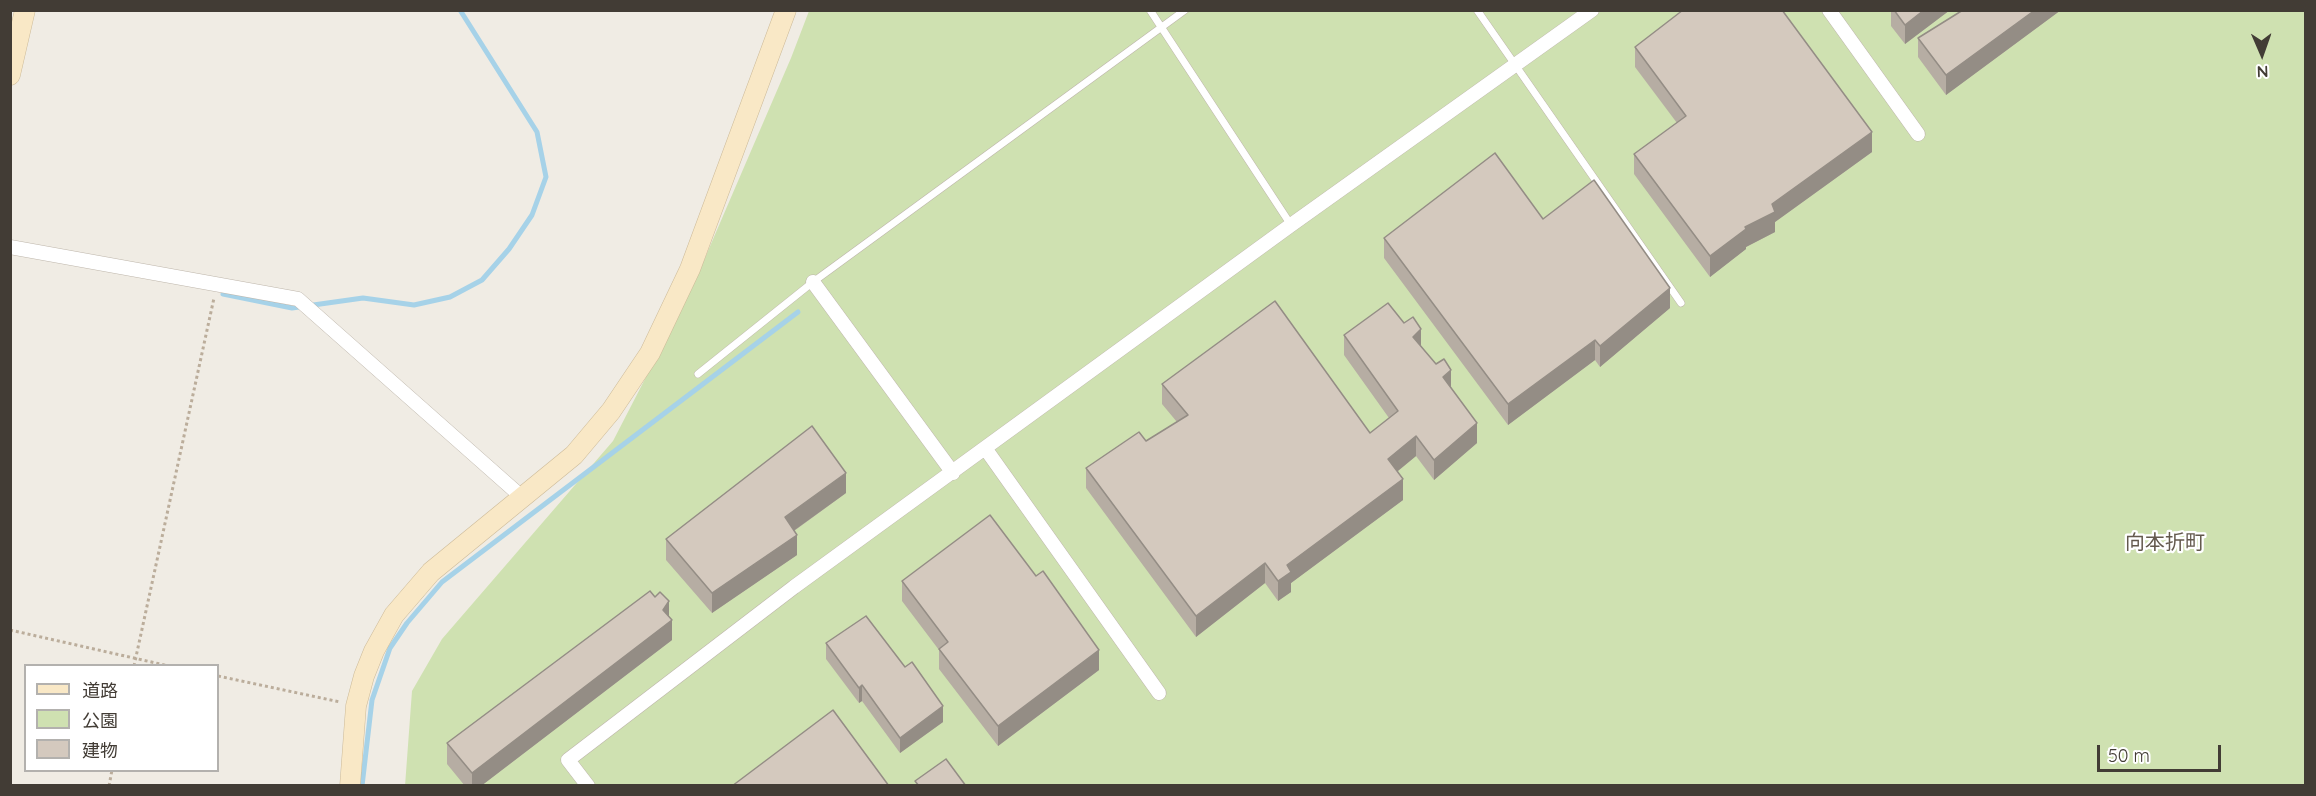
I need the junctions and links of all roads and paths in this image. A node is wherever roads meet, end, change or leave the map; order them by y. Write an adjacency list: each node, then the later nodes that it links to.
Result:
1 (25, 10): 10 (street)
2 (786, 10): 20 (street)
3 (1150, 10): 8 (lane)
4 (1185, 10): 8 (lane)
5 (1477, 10): 9 (lane)
6 (1592, 10): 9 (street)
7 (1829, 10): 11 (street)
8 (1162, 27): 12 (lane); 14 (lane)
9 (1514, 64): 12 (street); 16 (lane)
10 (10, 75)
11 (1918, 134)
12 (1291, 225): 18 (street)
13 (10, 247): 15 (street)
14 (813, 282): 17 (lane); 19 (street)
15 (217, 284): 20 (street); 22 (path)
16 (1681, 303)
17 (698, 374)
18 (985, 448): 19 (street); 26 (street)
19 (953, 472): 29 (street)
20 (523, 498): 27 (street)
21 (10, 630): 22 (path)
22 (136, 658): 23 (path); 24 (path)
23 (134, 664)
24 (161, 664)
25 (219, 676): 27 (path)
26 (1159, 693)
27 (356, 706): 28 (street)
28 (350, 786)
29 (588, 786)

